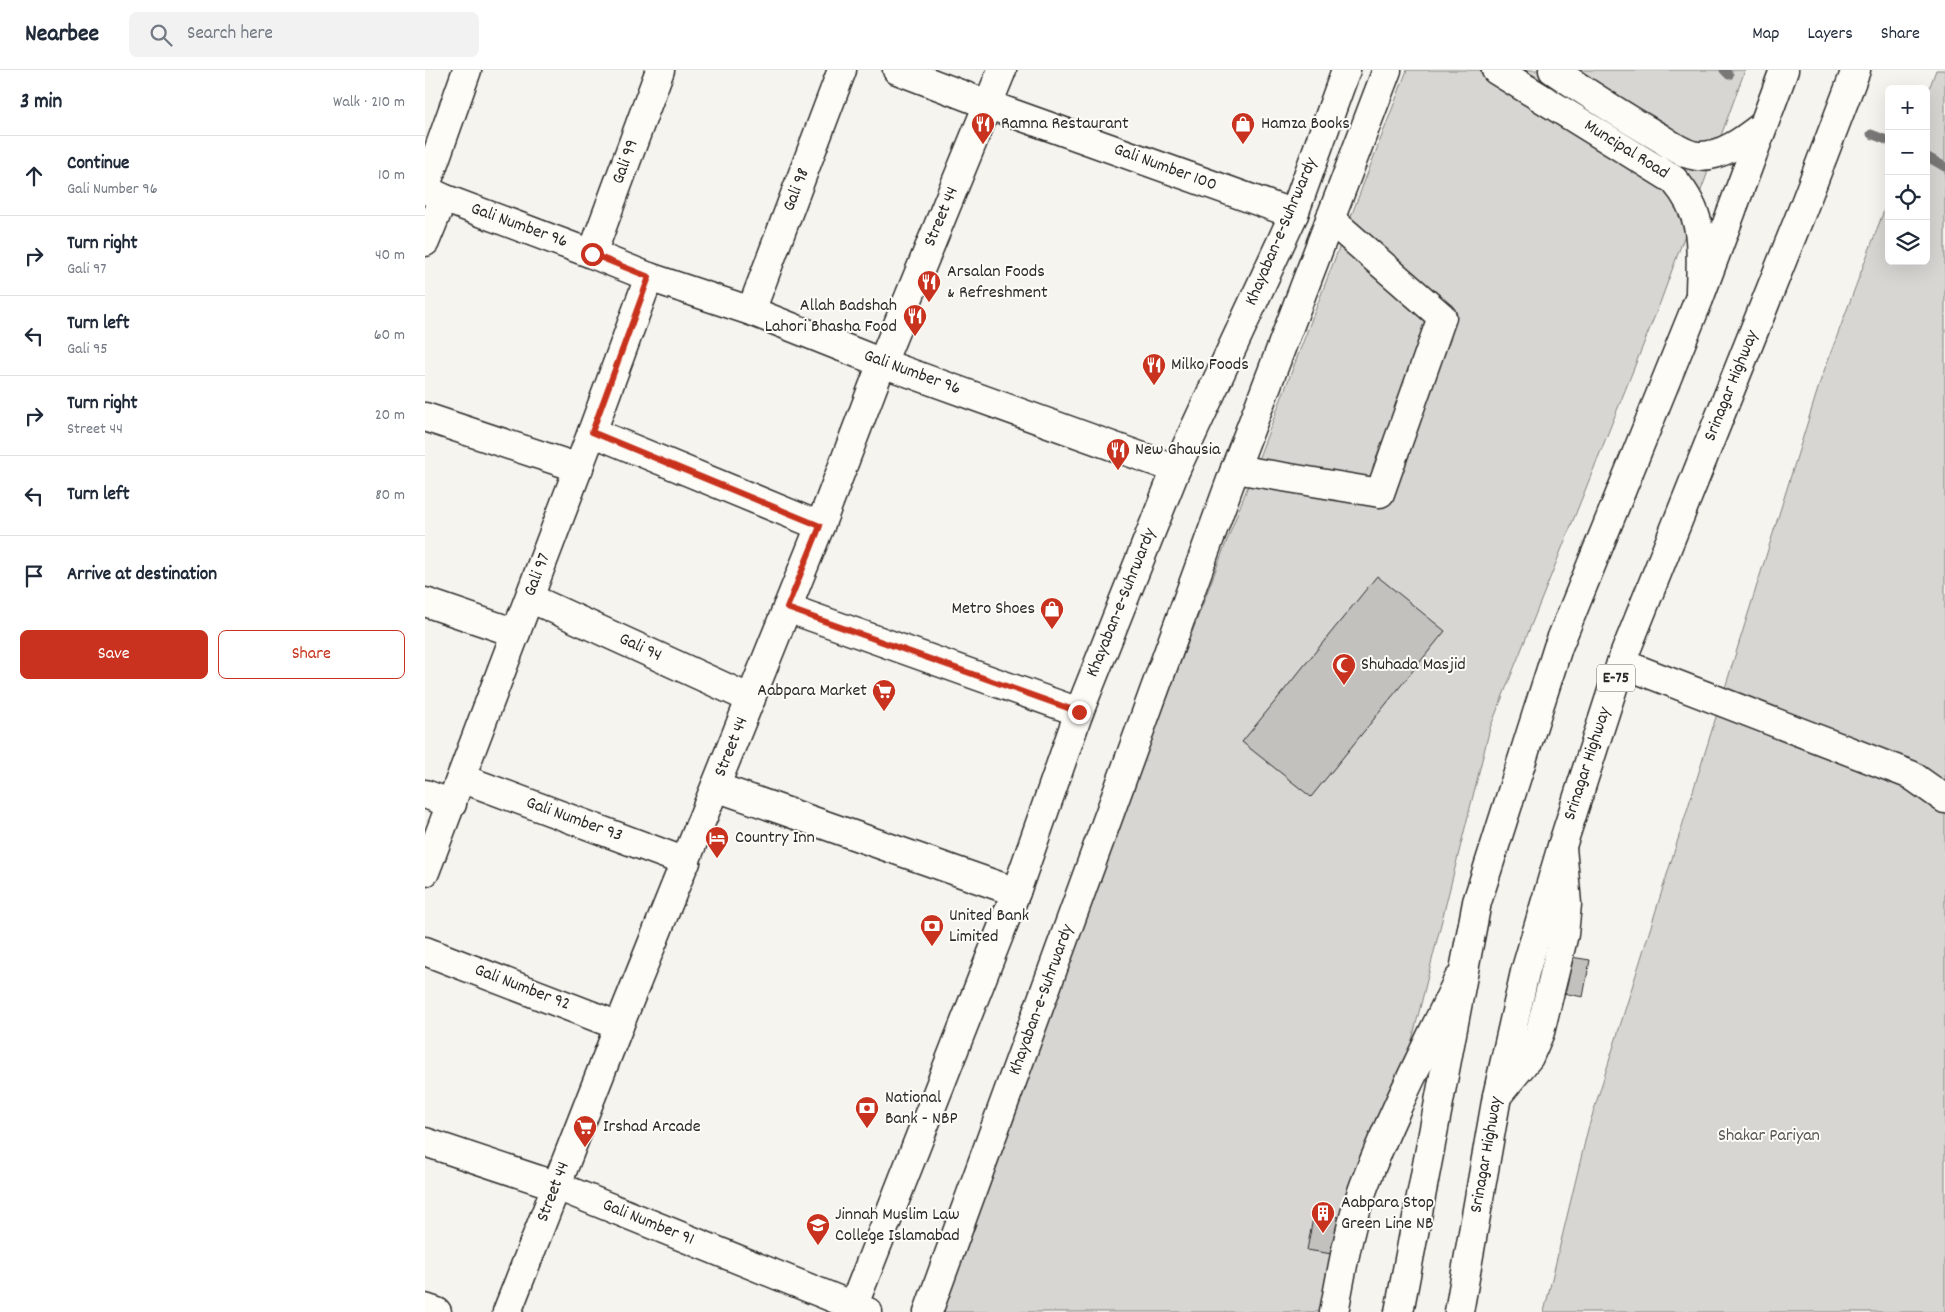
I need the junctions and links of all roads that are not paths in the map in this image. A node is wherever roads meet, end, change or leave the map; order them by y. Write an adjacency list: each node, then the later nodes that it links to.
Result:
1 (467, 70): 14 (main road)
2 (660, 70): 18 (main road, Gali 99)
3 (843, 70): 21 (main road, Gali 98)
4 (897, 70): 12 (main road, Gali Number 100)
5 (1002, 70): 12 (main road, Street 44)
6 (1346, 70): 15 (main road, Khayaban-e-Suhrwardy)
7 (1387, 70): 16 (main road, Khayaban-e-Suhrwardy)
8 (1495, 70): 20 (main road, Muncipal Road)
9 (1553, 70): 13 (main road, Muncipal Road)
10 (1784, 70): 13 (main road)
11 (1856, 70): 33 (main road, Srinagar Highway / E-75)
12 (989, 105): 15 (main road, Gali Number 100); 22 (main road, Street 44)
13 (1762, 126): 20 (main road)
14 (431, 192): 17 (main road); 18 (main road, Gali Number 96)
15 (1293, 214): 26 (main road, Khayaban-e-Suhrwardy)
16 (1330, 219): 27 (main road, Khayaban-e-Suhrwardy); 27 (main road)
17 (425, 242)
18 (592, 254): 19 (main road, Gali Number 96)
19 (649, 277): 21 (main road, Gali Number 96); 24 (main road, Gali 97)
20 (1699, 299): 45 (main road)
21 (751, 311): 22 (main road, Gali Number 96)
22 (881, 363): 26 (main road, Gali Number 96); 28 (main road, Street 44)
23 (425, 417): 25 (main road)
24 (592, 432): 25 (main road, Gali 97); 28 (main road)
25 (579, 468): 29 (main road, Gali 97)
26 (1176, 469): 35 (main road, Khayaban-e-Suhrwardy)
27 (1235, 469): 53 (main road, Khayaban-e-Suhrwardy)
28 (820, 526): 31 (main road, Street 44)
29 (529, 598): 32 (main road, Gali 97); 34 (main road, Gali 94)
30 (425, 602): 32 (main road)
31 (787, 608): 34 (main road, Street 44); 35 (main road)
32 (516, 634): 36 (main road, Gali 97)
33 (1621, 663): 39 (main road); 56 (main road, Srinagar Highway / E-75)
34 (751, 699): 37 (main road, Street 44)
35 (1079, 712): 43 (main road, Khayaban-e-Suhrwardy)
36 (461, 778): 40 (main road, Gali 97); 41 (main road, Gali Number 93)
37 (716, 787): 41 (main road, Street 44); 43 (main road)
38 (425, 794): 40 (main road)
39 (1945, 799)
40 (451, 804): 42 (main road, Gali 97)
41 (686, 862): 46 (main road, Street 44)
42 (425, 872)
43 (1016, 892): 50 (main road, Khayaban-e-Suhrwardy)
44 (425, 951): 46 (main road, Gali Number 92)
45 (1463, 969): 54 (main road); 55 (main road)
46 (619, 1026): 48 (main road, Street 44)
47 (425, 1142): 48 (main road, Gali Number 91)
48 (557, 1186): 50 (main road, Gali Number 91); 52 (main road, Street 44)
49 (425, 1308): 51 (main road)
50 (857, 1310)
51 (437, 1312)
52 (507, 1312)
53 (928, 1312)
54 (1334, 1312)
55 (1399, 1312)
56 (1459, 1312)

